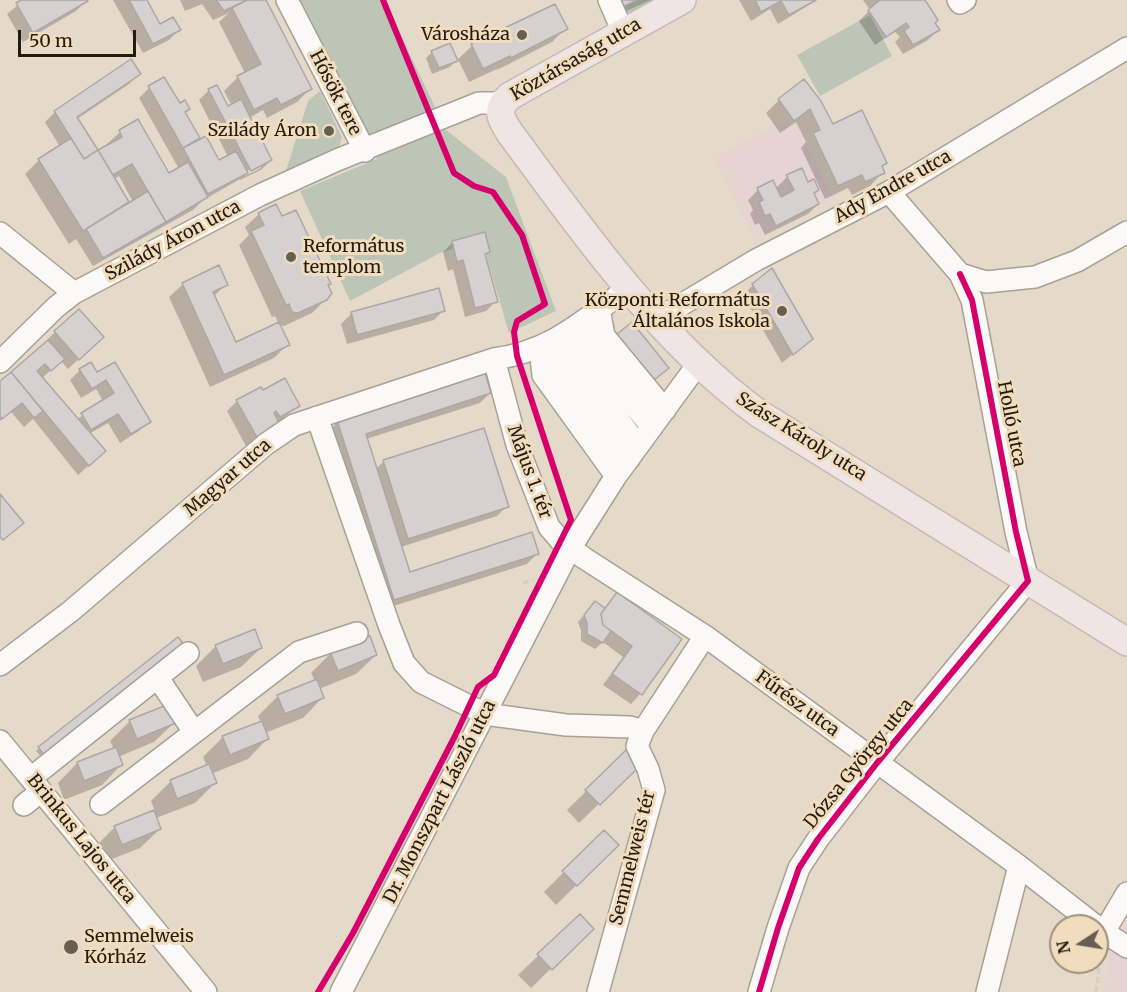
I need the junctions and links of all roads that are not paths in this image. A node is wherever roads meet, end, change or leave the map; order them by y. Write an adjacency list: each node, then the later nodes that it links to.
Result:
1 (287, 0): 9 (street, Hősök tere)
2 (609, 0): 6 (street)
3 (682, 0): 6 (main road, Köztársaság utca)
4 (958, 0): 5 (street)
5 (965, 0)
6 (623, 32): 8 (main road, Köztársaság utca)
7 (1127, 48): 10 (street, Ady Endre utca)
8 (502, 103): 9 (street, Hősök tere); 14 (main road, Szász Károly utca)
9 (365, 151): 15 (street, Szilády Áron utca)
10 (889, 192): 13 (street, Holló utca); 16 (street, Ady Endre utca)
11 (1127, 232): 13 (street)
12 (0, 233): 15 (street)
13 (960, 274): 26 (street, Holló utca)
14 (630, 287): 16 (main road, Szász Károly utca); 17 (street)
15 (74, 293): 19 (street, Szilády Áron utca)
16 (656, 320): 20 (main road, Szász Károly utca)
17 (570, 329): 18 (street); 21 (street); 23 (street); 24 (street)
18 (494, 359): 22 (street, Magyar utca); 25 (street, Május 1. tér)
19 (0, 362)
20 (698, 364): 21 (street); 26 (main road, Szász Károly utca)
21 (665, 410): 23 (street)
22 (317, 417): 31 (street, Magyar utca); 33 (street)
23 (652, 427): 24 (street)
24 (628, 460): 25 (street)
25 (571, 547): 28 (street, Fűrész utca); 33 (street, Dr. Monszpart László utca)
26 (1028, 581): 29 (main road, Szász Károly utca); 37 (street, Dózsa György utca)
27 (357, 633): 35 (street)
28 (705, 636): 34 (street); 37 (street, Fűrész utca)
29 (1127, 642)
30 (188, 653): 32 (street)
31 (0, 665)
32 (158, 678): 35 (street); 38 (street)
33 (485, 714): 34 (street); 48 (street, Dr. Monszpart László utca)
34 (643, 731): 49 (street, Semmelweis tér)
35 (194, 732): 40 (street)
36 (0, 741): 38 (street, Brinkus Lajos utca)
37 (877, 764): 41 (street, Fűrész utca); 50 (street, Dózsa György utca)
38 (36, 784): 39 (street); 47 (street, Brinkus Lajos utca)
39 (24, 804)
40 (100, 804)
41 (1019, 866): 43 (street, Fűrész utca); 51 (street)
42 (1127, 893): 44 (street)
43 (1081, 914)
44 (1109, 916)
45 (1109, 935): 46 (street, Fűrész utca)
46 (1127, 947)
47 (206, 992)
48 (341, 992)
49 (598, 992)
50 (759, 992)
51 (987, 992)

